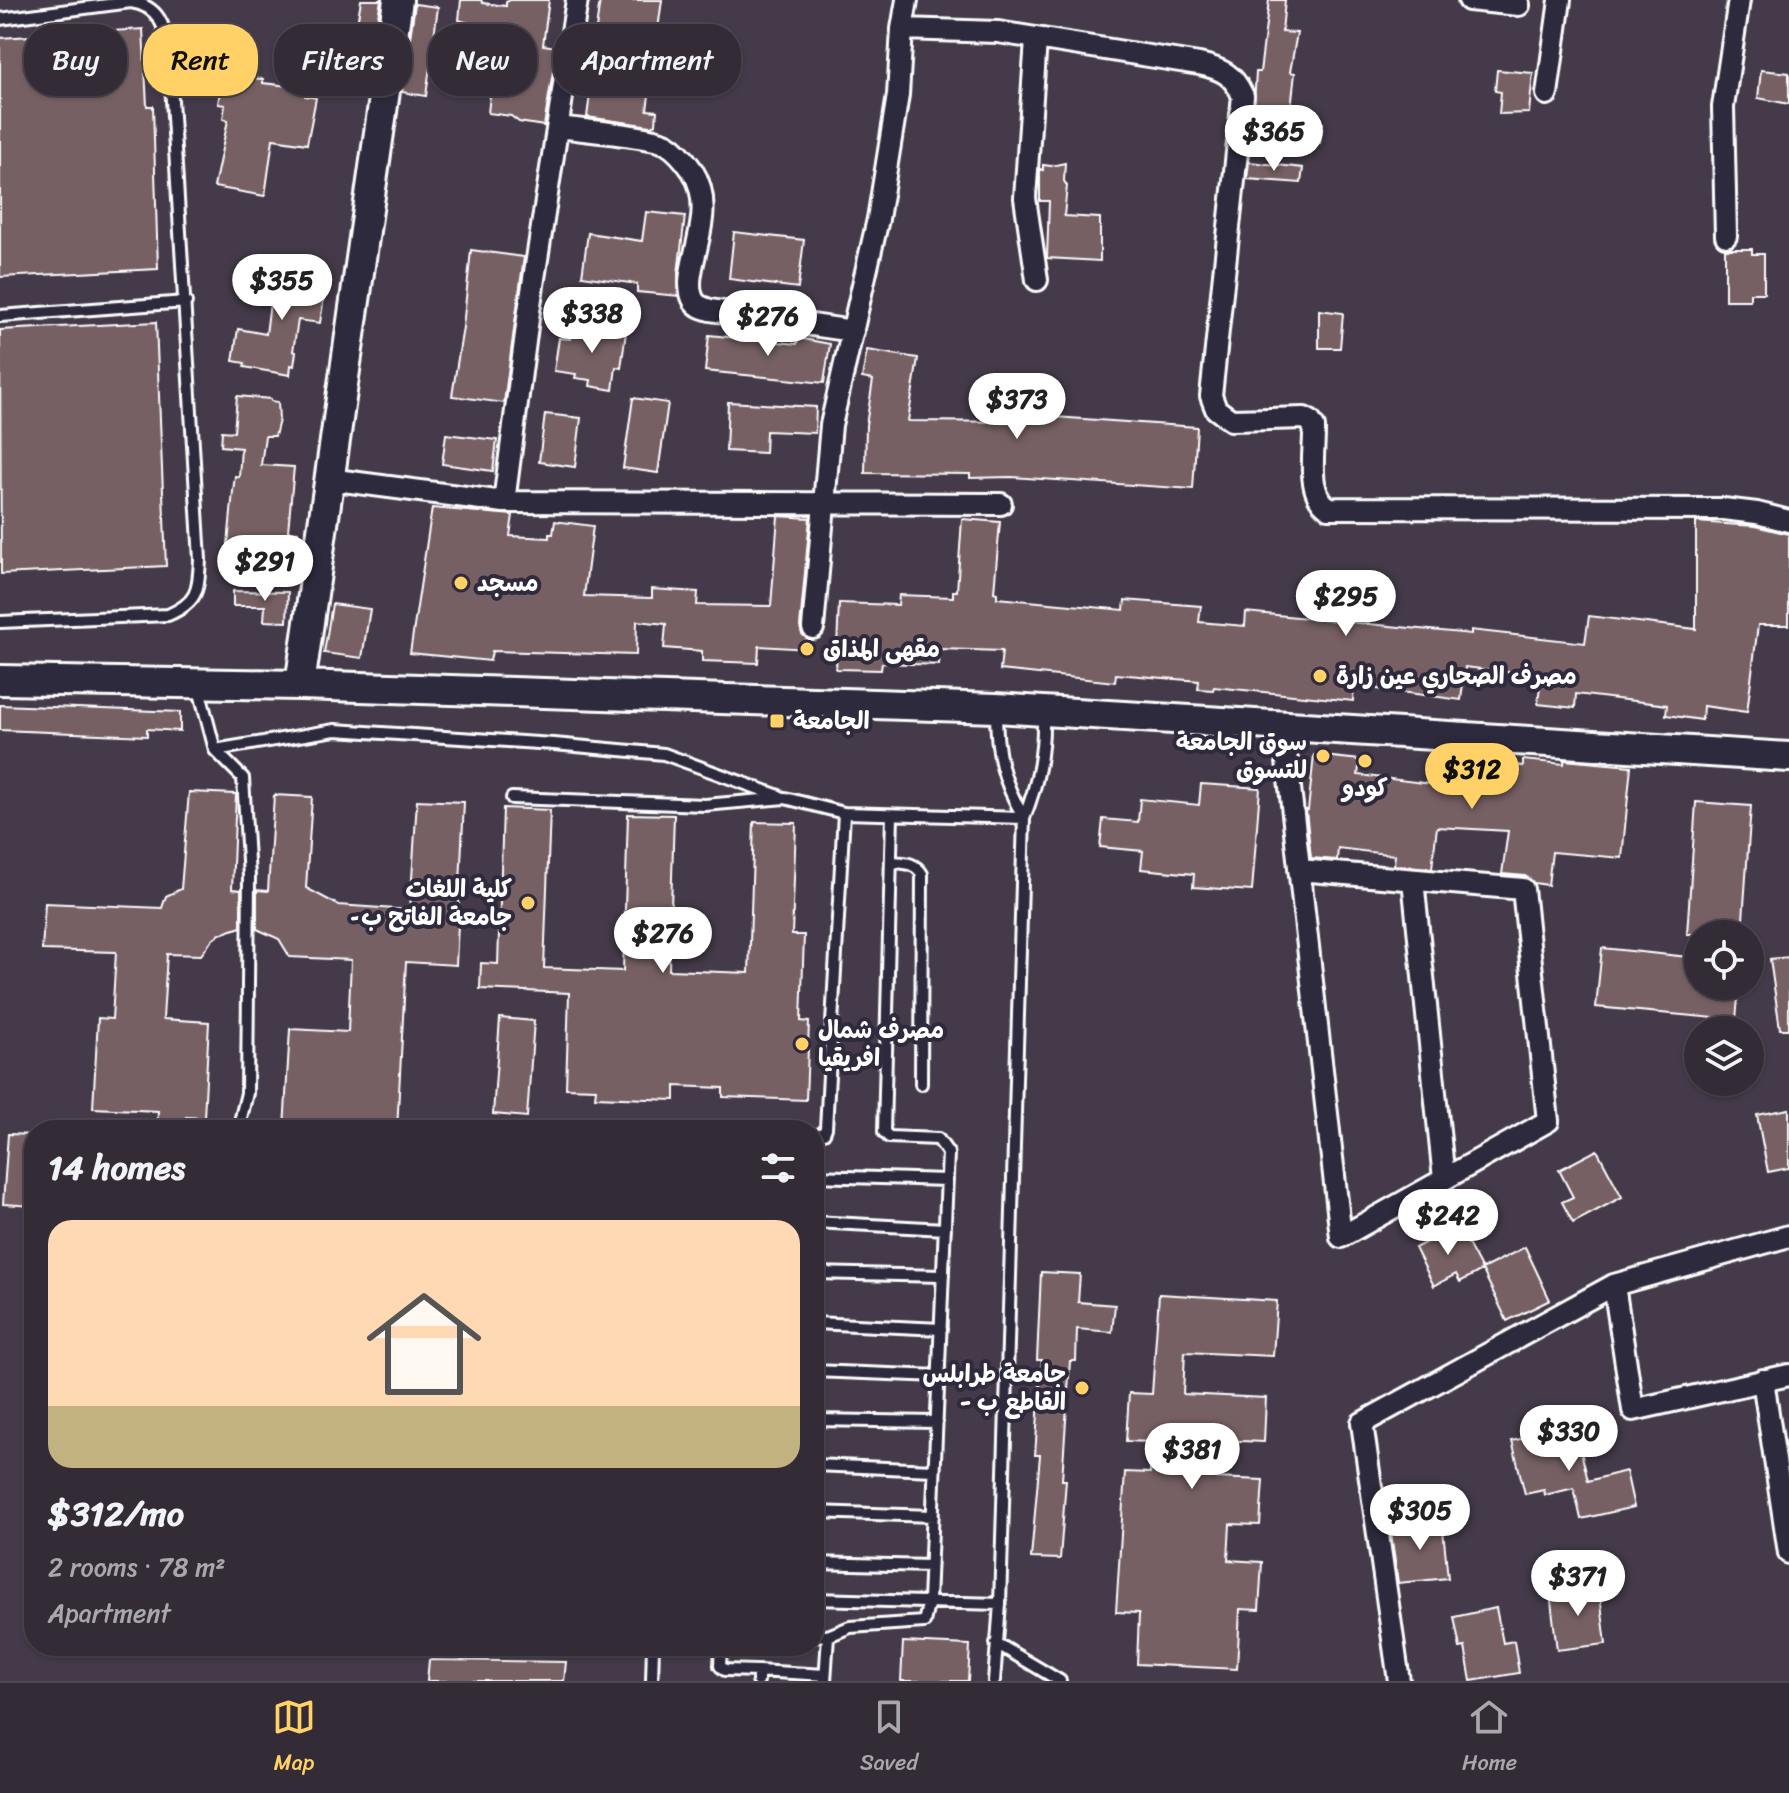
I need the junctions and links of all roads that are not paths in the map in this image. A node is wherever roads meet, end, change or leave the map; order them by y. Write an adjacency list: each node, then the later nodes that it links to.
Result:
1 (398, 0): 19 (street)
2 (577, 0): 13 (street)
3 (890, 0): 10 (street)
4 (907, 0): 10 (street)
5 (1469, 0): 8 (street)
6 (1560, 0): 12 (street)
7 (1739, 0): 14 (street)
8 (1519, 5)
9 (0, 19): 16 (lane)
10 (902, 29): 11 (street); 18 (street)
11 (1036, 40): 15 (street); 23 (street)
12 (1547, 94)
13 (558, 127): 18 (street); 20 (street)
14 (1726, 236)
15 (1037, 280)
16 (186, 302): 17 (lane); 24 (lane)
17 (0, 316)
18 (853, 331): 21 (street)
19 (328, 479): 20 (street); 28 (street)
20 (504, 502): 21 (street)
21 (823, 504): 22 (street); 25 (street)
22 (1001, 504)
23 (1789, 521)
24 (0, 622)
25 (813, 628)
26 (0, 680): 27 (street)
27 (198, 685): 28 (street); 32 (lane)
28 (300, 685): 29 (street)
29 (996, 708): 30 (street); 38 (lane)
30 (1043, 710): 31 (street); 38 (lane)
31 (1283, 726): 33 (street); 40 (street)
32 (215, 750): 35 (lane); 43 (lane)
33 (1789, 757)
34 (512, 798): 35 (lane)
35 (785, 798): 36 (lane)
36 (844, 813): 37 (lane); 44 (lane)
37 (892, 815): 38 (lane); 39 (lane)
38 (1024, 818): 71 (lane)
39 (891, 862): 42 (lane); 47 (lane)
40 (1299, 870): 41 (street); 46 (street)
41 (1413, 880): 46 (street); 46 (street)
42 (921, 1084)
43 (240, 1120)
44 (824, 1133)
45 (824, 1176): 47 (lane)
46 (1444, 1179)
47 (947, 1180): 49 (lane)
48 (824, 1223): 49 (lane)
49 (945, 1229): 52 (lane)
50 (1789, 1236): 53 (street)
51 (824, 1273): 52 (lane)
52 (943, 1276): 55 (lane)
53 (1614, 1285): 59 (street); 82 (street)
54 (824, 1323): 55 (lane)
55 (941, 1329): 58 (lane)
56 (824, 1371): 58 (lane)
57 (1789, 1375): 59 (street)
58 (939, 1376): 61 (lane)
59 (1763, 1380): 66 (street)
60 (824, 1420): 61 (lane)
61 (937, 1422): 63 (lane)
62 (824, 1465): 63 (lane)
63 (934, 1470): 65 (lane)
64 (824, 1512): 65 (lane)
65 (933, 1516): 68 (lane)
66 (1789, 1553)
67 (824, 1563): 68 (lane)
68 (930, 1566): 70 (lane)
69 (824, 1599): 70 (lane)
70 (929, 1601): 71 (lane); 73 (lane)
71 (1000, 1604): 74 (lane)
72 (824, 1636): 73 (lane)
73 (828, 1636): 78 (lane)
74 (996, 1643): 80 (lane); 81 (lane)
75 (653, 1656): 79 (lane)
76 (720, 1656): 77 (lane)
77 (758, 1676): 78 (lane)
78 (825, 1678)
79 (652, 1681)
80 (994, 1681)
81 (1060, 1681)
82 (1399, 1681)

